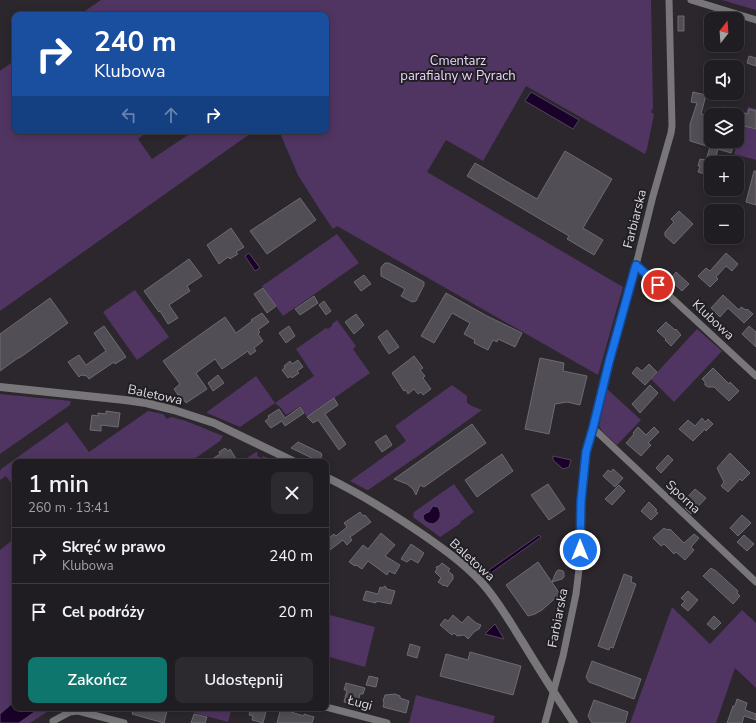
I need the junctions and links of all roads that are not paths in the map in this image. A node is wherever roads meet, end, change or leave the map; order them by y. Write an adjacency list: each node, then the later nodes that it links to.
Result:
1 (669, 0): 4 (street, Farbiarska)
2 (691, 0): 3 (street)
3 (756, 20)
4 (636, 265): 5 (street, Klubowa); 7 (street, Farbiarska)
5 (756, 376)
6 (0, 387): 8 (street, Baletowa)
7 (593, 428): 10 (street, Sporna); 11 (street, Farbiarska)
8 (289, 459)
9 (329, 479): 11 (street, Baletowa)
10 (756, 582)
11 (553, 692): 16 (street, Farbiarska); 17 (street, Baletowa)
12 (329, 708): 15 (street, Ługi)
13 (53, 721): 14 (street)
14 (124, 723)
15 (387, 723)
16 (545, 723)
17 (574, 723)

